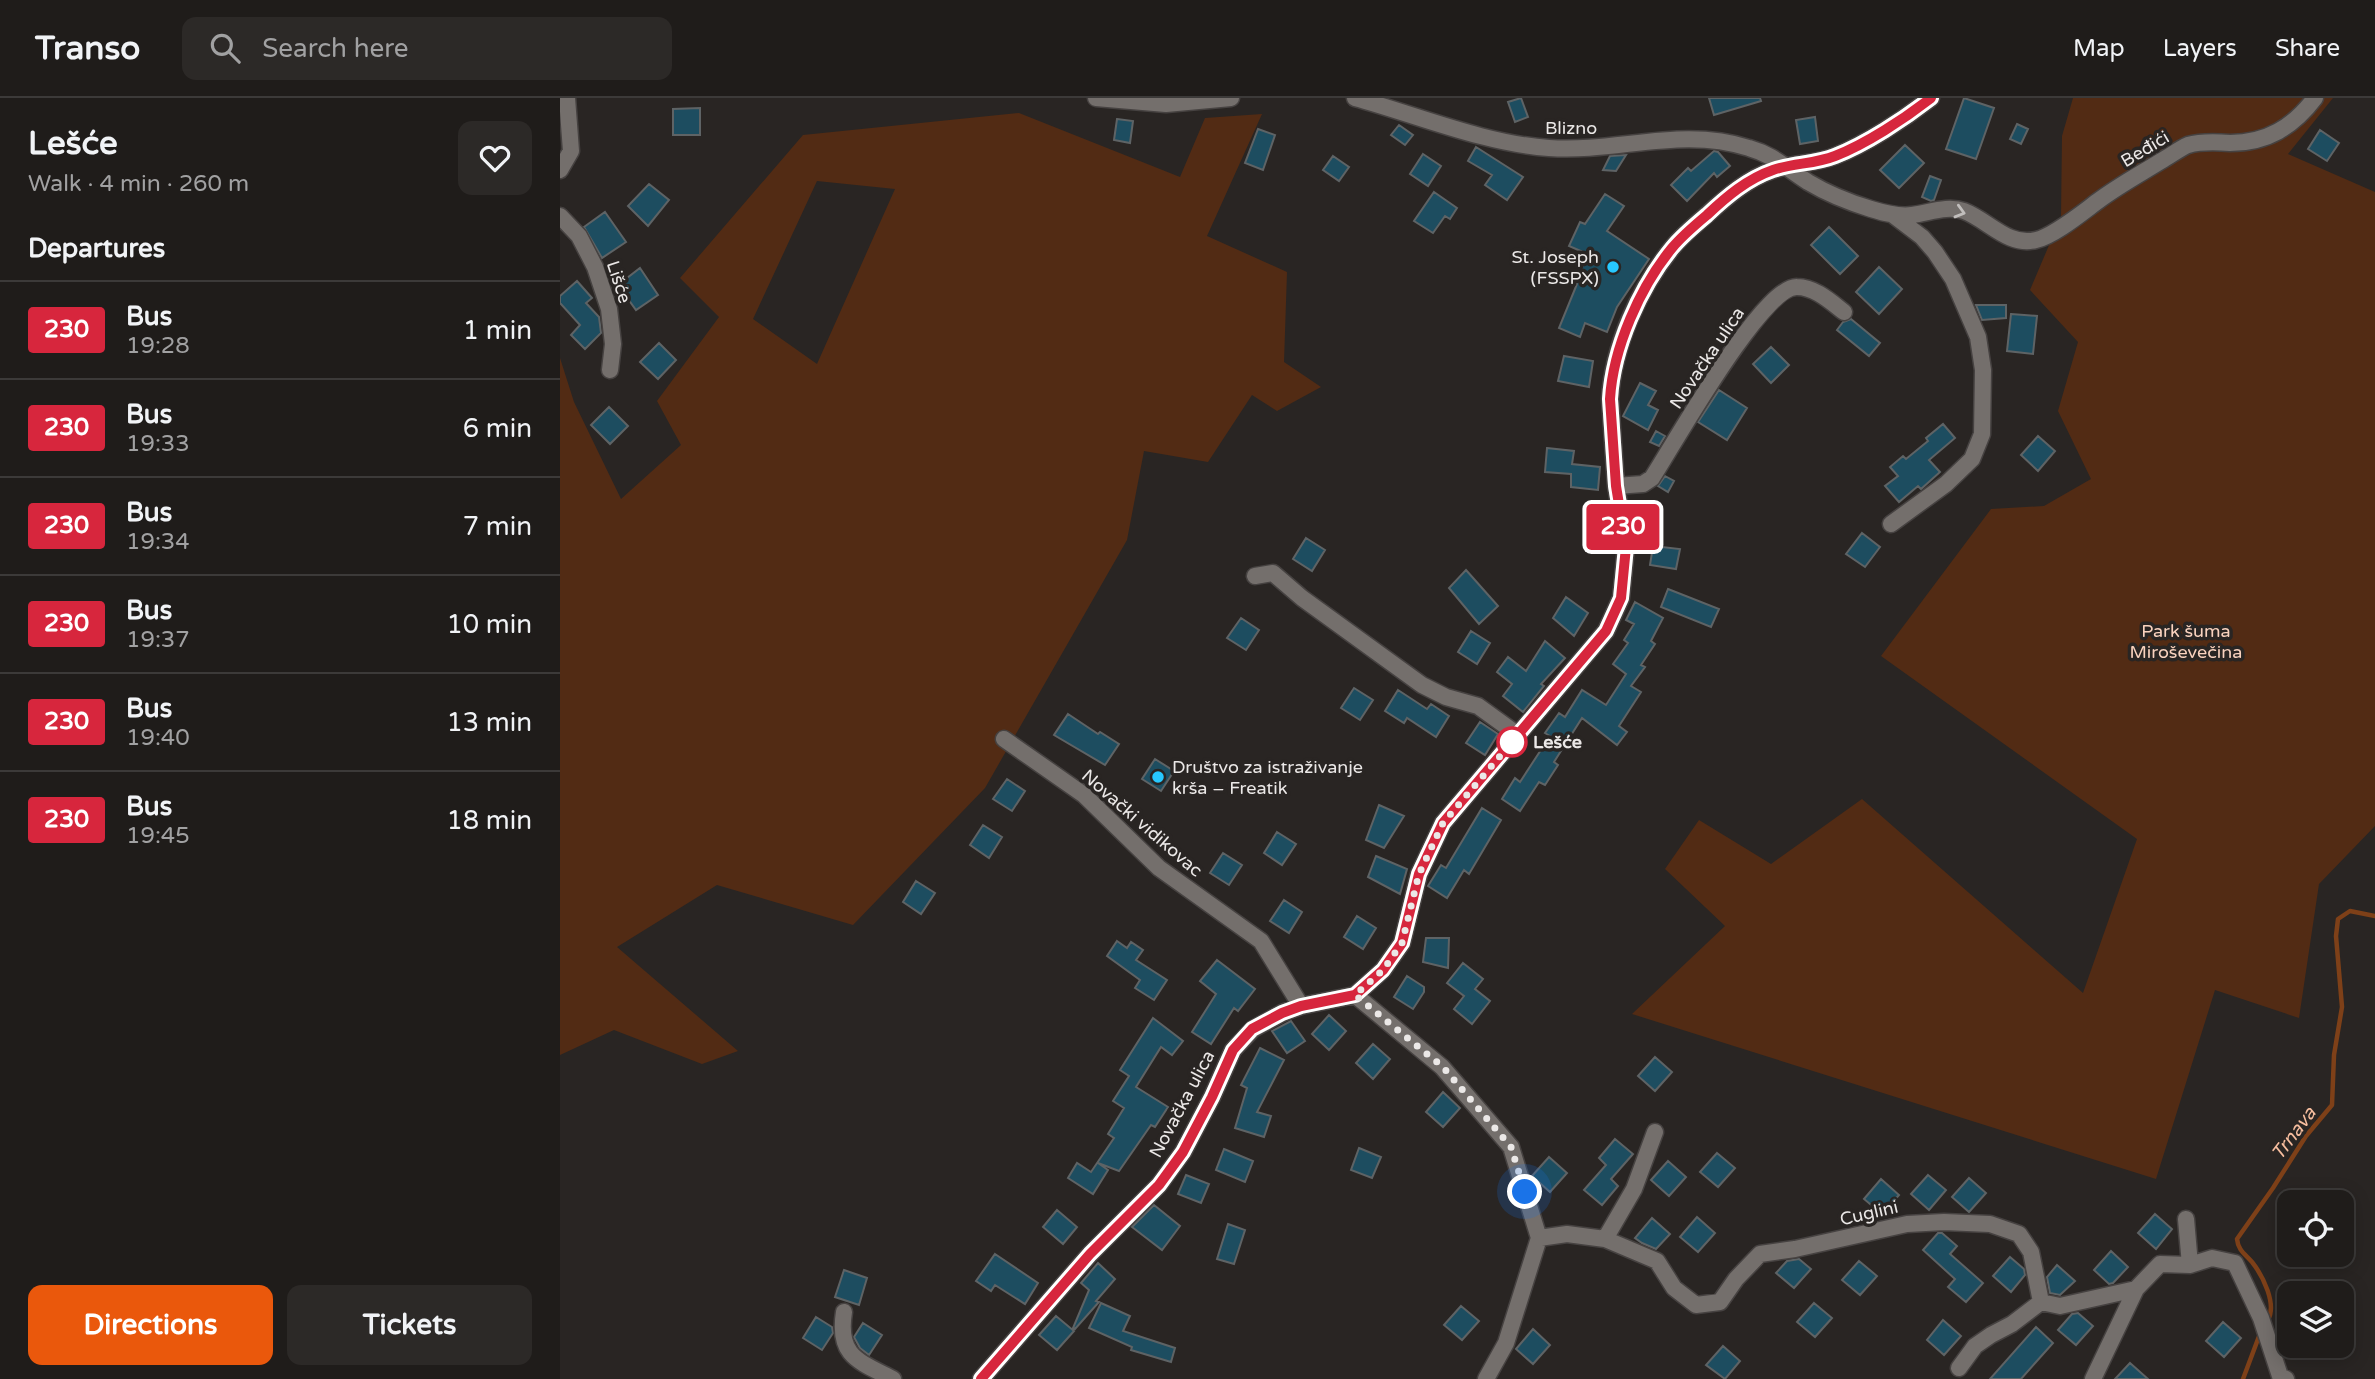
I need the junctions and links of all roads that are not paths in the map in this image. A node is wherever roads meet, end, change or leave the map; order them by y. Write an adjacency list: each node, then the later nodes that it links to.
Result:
1 (567, 98): 8 (street)
2 (1096, 98): 3 (street)
3 (1231, 98)
4 (1355, 98): 7 (street, Blizno)
5 (1930, 98): 7 (street)
6 (2315, 98): 9 (street, Beđići, one-way to 6)
7 (1786, 166): 9 (street, Blizno); 13 (street)
8 (560, 170)
9 (1894, 215): 14 (street)
10 (560, 216): 12 (street, Lišće)
11 (1844, 312): 13 (street, Novačka ulica)
12 (610, 370)
13 (1616, 486): 16 (street)
14 (1891, 524)
15 (1255, 576): 16 (street)
16 (1518, 735): 18 (street)
17 (1003, 739): 19 (street, Novački vidikovac)
18 (1355, 995): 19 (street, Novačka ulica); 22 (street)
19 (1301, 1006): 30 (street, Novačka ulica)
20 (1655, 1132): 23 (street)
21 (2186, 1219): 24 (street)
22 (1539, 1238): 23 (street, Cuglini); 31 (street)
23 (1605, 1240): 26 (street, Cuglini)
24 (2190, 1265): 25 (street); 33 (street)
25 (2136, 1289): 26 (street); 32 (street)
26 (2041, 1302): 28 (street)
27 (844, 1312): 29 (street)
28 (1959, 1368)
29 (893, 1379)
30 (981, 1379)
31 (1486, 1379)
32 (2093, 1379)
33 (2287, 1379)

